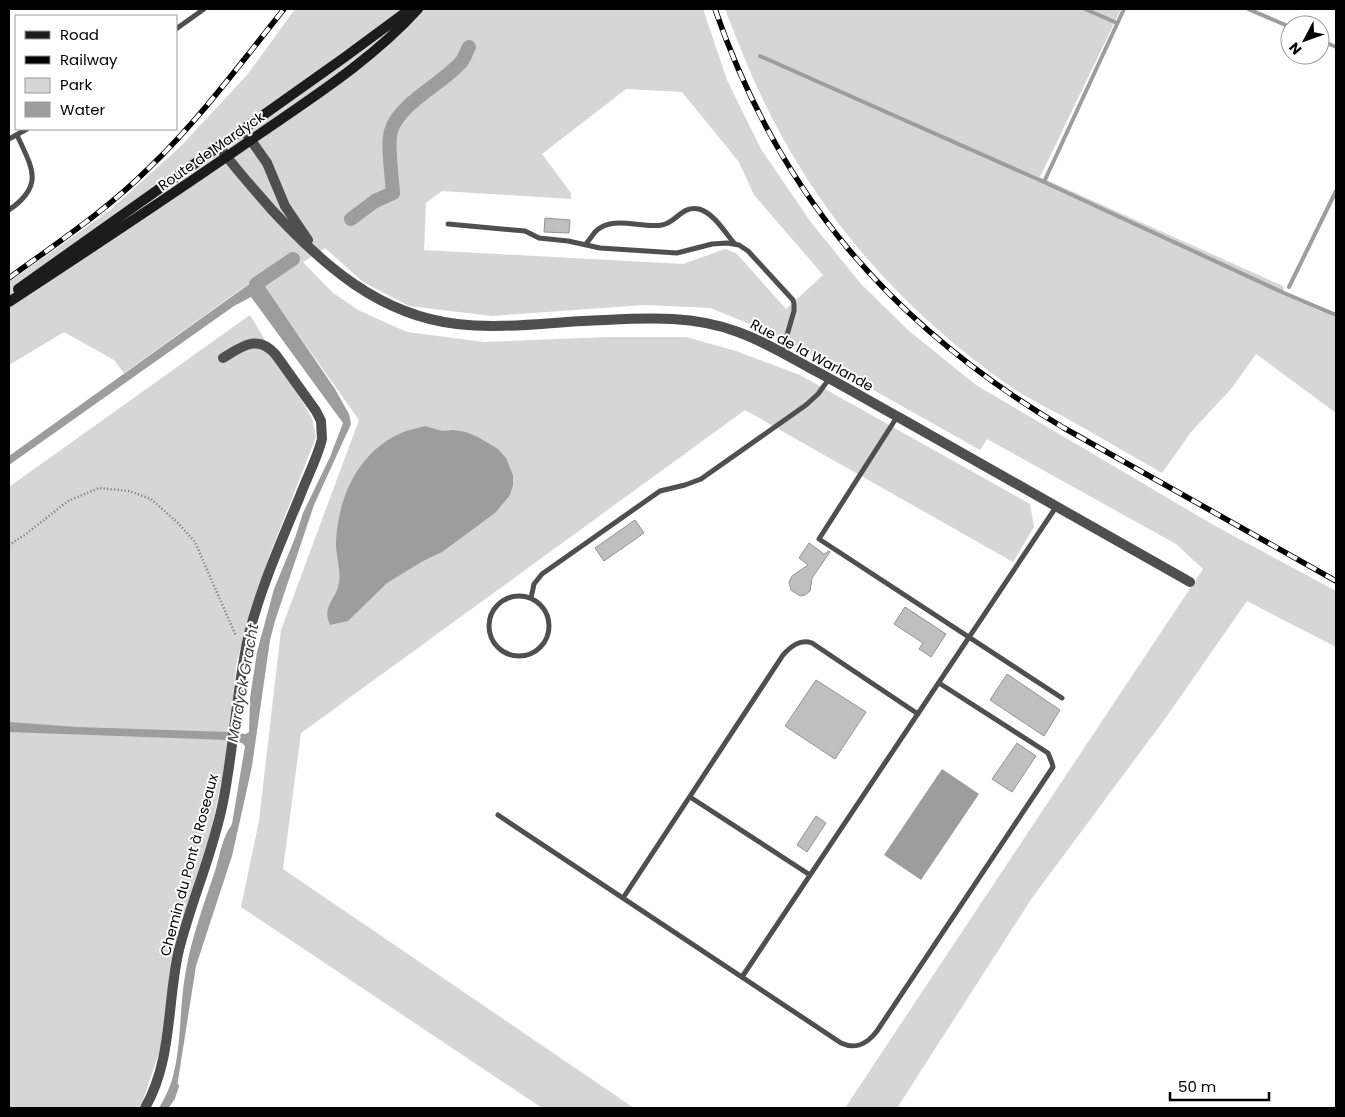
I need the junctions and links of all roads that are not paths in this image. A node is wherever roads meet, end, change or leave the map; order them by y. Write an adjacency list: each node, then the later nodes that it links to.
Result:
1 (204, 9): 4 (lane)
2 (410, 9): 5 (main road, Route de Mardyck)
3 (418, 9): 9 (main road, Route de Mardyck)
4 (178, 28)
5 (243, 129): 9 (street, Rue de la Warlande); 10 (main road, Route de Mardyck)
6 (25, 130): 7 (lane)
7 (16, 135): 8 (lane); 12 (lane)
8 (9, 139)
9 (251, 140): 11 (main road, Route de Mardyck); 16 (street, Rue de la Warlande)
10 (219, 146): 11 (street, Rue de la Warlande); 17 (main road, Route de Mardyck)
11 (227, 157): 16 (street, Rue de la Warlande); 18 (main road, Route de Mardyck)
12 (9, 210)
13 (448, 224): 14 (lane)
14 (586, 244): 15 (lane); 15 (lane)
15 (735, 244): 19 (lane)
16 (331, 267): 19 (street, Rue de la Warlande)
17 (9, 296)
18 (9, 302)
19 (782, 352): 21 (street, Rue de la Warlande)
20 (223, 358): 35 (street, Chemin du Pont à Roseaux)
21 (829, 378): 22 (street, Rue de la Warlande); 25 (lane)
22 (897, 416): 23 (street, Rue de la Warlande); 26 (lane)
23 (1057, 506): 24 (street, Rue de la Warlande); 26 (lane)
24 (1190, 582)
25 (531, 598): 25 (lane)
26 (970, 637): 27 (lane); 28 (lane)
27 (940, 683): 29 (lane); 34 (lane)
28 (1062, 698)
29 (918, 714): 30 (lane); 32 (lane)
30 (690, 797): 32 (lane); 33 (lane)
31 (498, 815): 33 (lane)
32 (810, 874): 34 (lane)
33 (623, 898): 34 (lane)
34 (742, 977)
35 (145, 1108)

